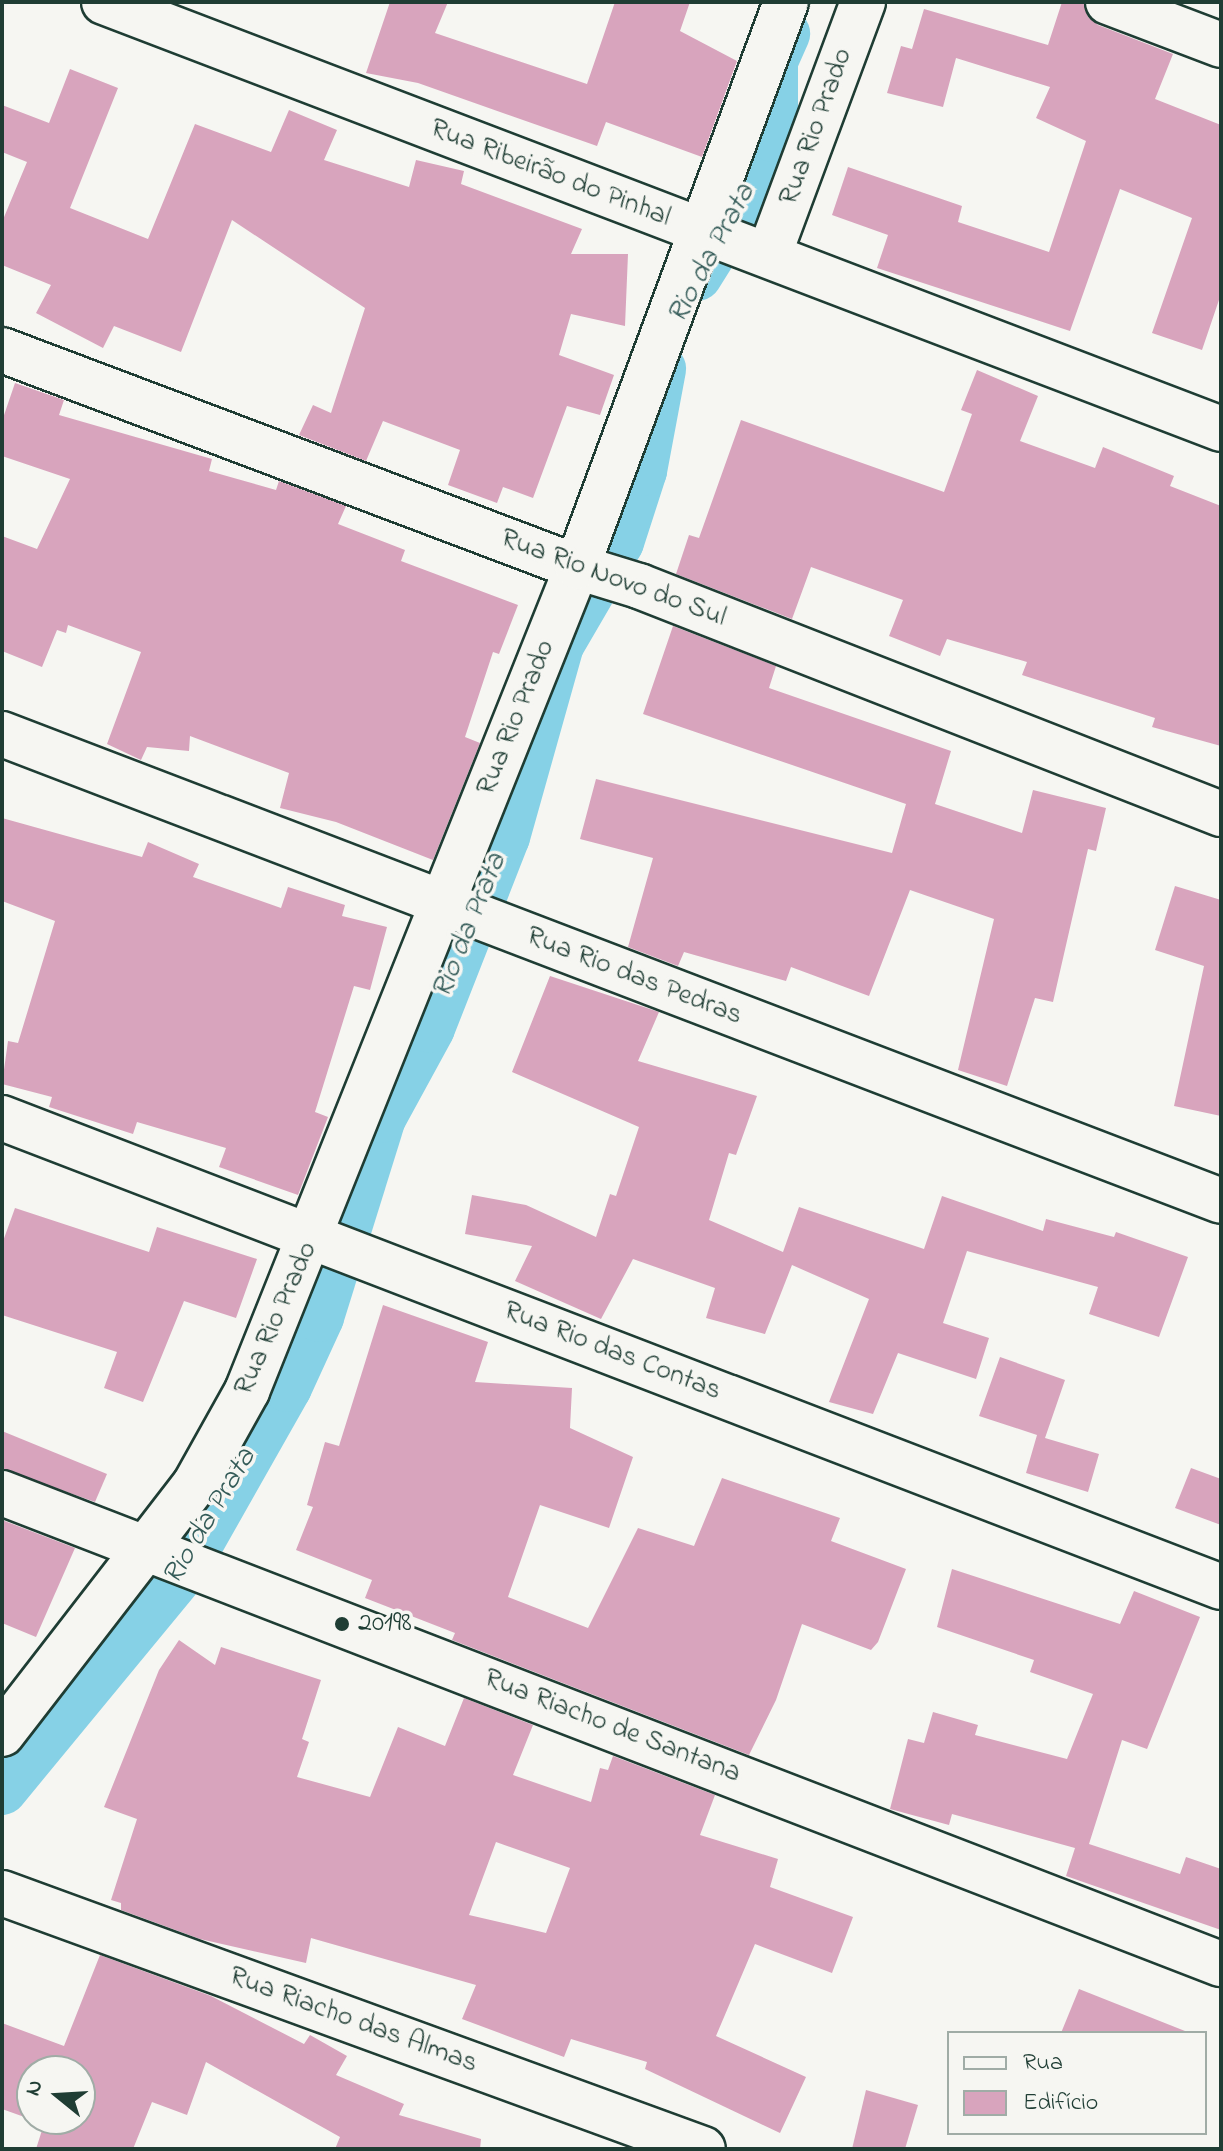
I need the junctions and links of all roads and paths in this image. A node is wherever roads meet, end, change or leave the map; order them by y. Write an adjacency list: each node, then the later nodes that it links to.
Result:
1 (104, 2): 6 (street, Rua Ribeirão do Pinhal)
2 (786, 2): 6 (street, Rua Rio Prado)
3 (863, 2): 7 (street, Rua Rio Prado)
4 (1108, 2): 5 (street)
5 (1221, 45)
6 (701, 232): 7 (street, Rua Ribeirão do Pinhal); 10 (street, Rua Rio Prado)
7 (764, 251): 9 (street, Rua Ribeirão do Pinhal)
8 (2, 350): 10 (street, Rua Rio Novo do Sul)
9 (1221, 429)
10 (582, 569): 12 (street, Rua Rio Novo do Sul); 13 (street, Rua Rio Prado)
11 (2, 734): 13 (street, Rua Rio das Pedras)
12 (1221, 814)
13 (446, 908): 15 (street, Rua Rio das Pedras); 16 (street, Rua Rio Prado)
14 (2, 1118): 16 (street, Rua Rio das Contas)
15 (1221, 1201)
16 (314, 1239): 18 (street, Rua Rio Prado); 19 (street, Rua Rio das Contas)
17 (2, 1493): 18 (street, Rua Riacho de Santana)
18 (150, 1549): 20 (street, Rua Rio Prado); 22 (street, Rua Riacho de Santana)
19 (1221, 1587)
20 (2, 1734)
21 (2, 1893): 23 (street, Rua Riacho das Almas)
22 (1221, 1964)
23 (703, 2149)

